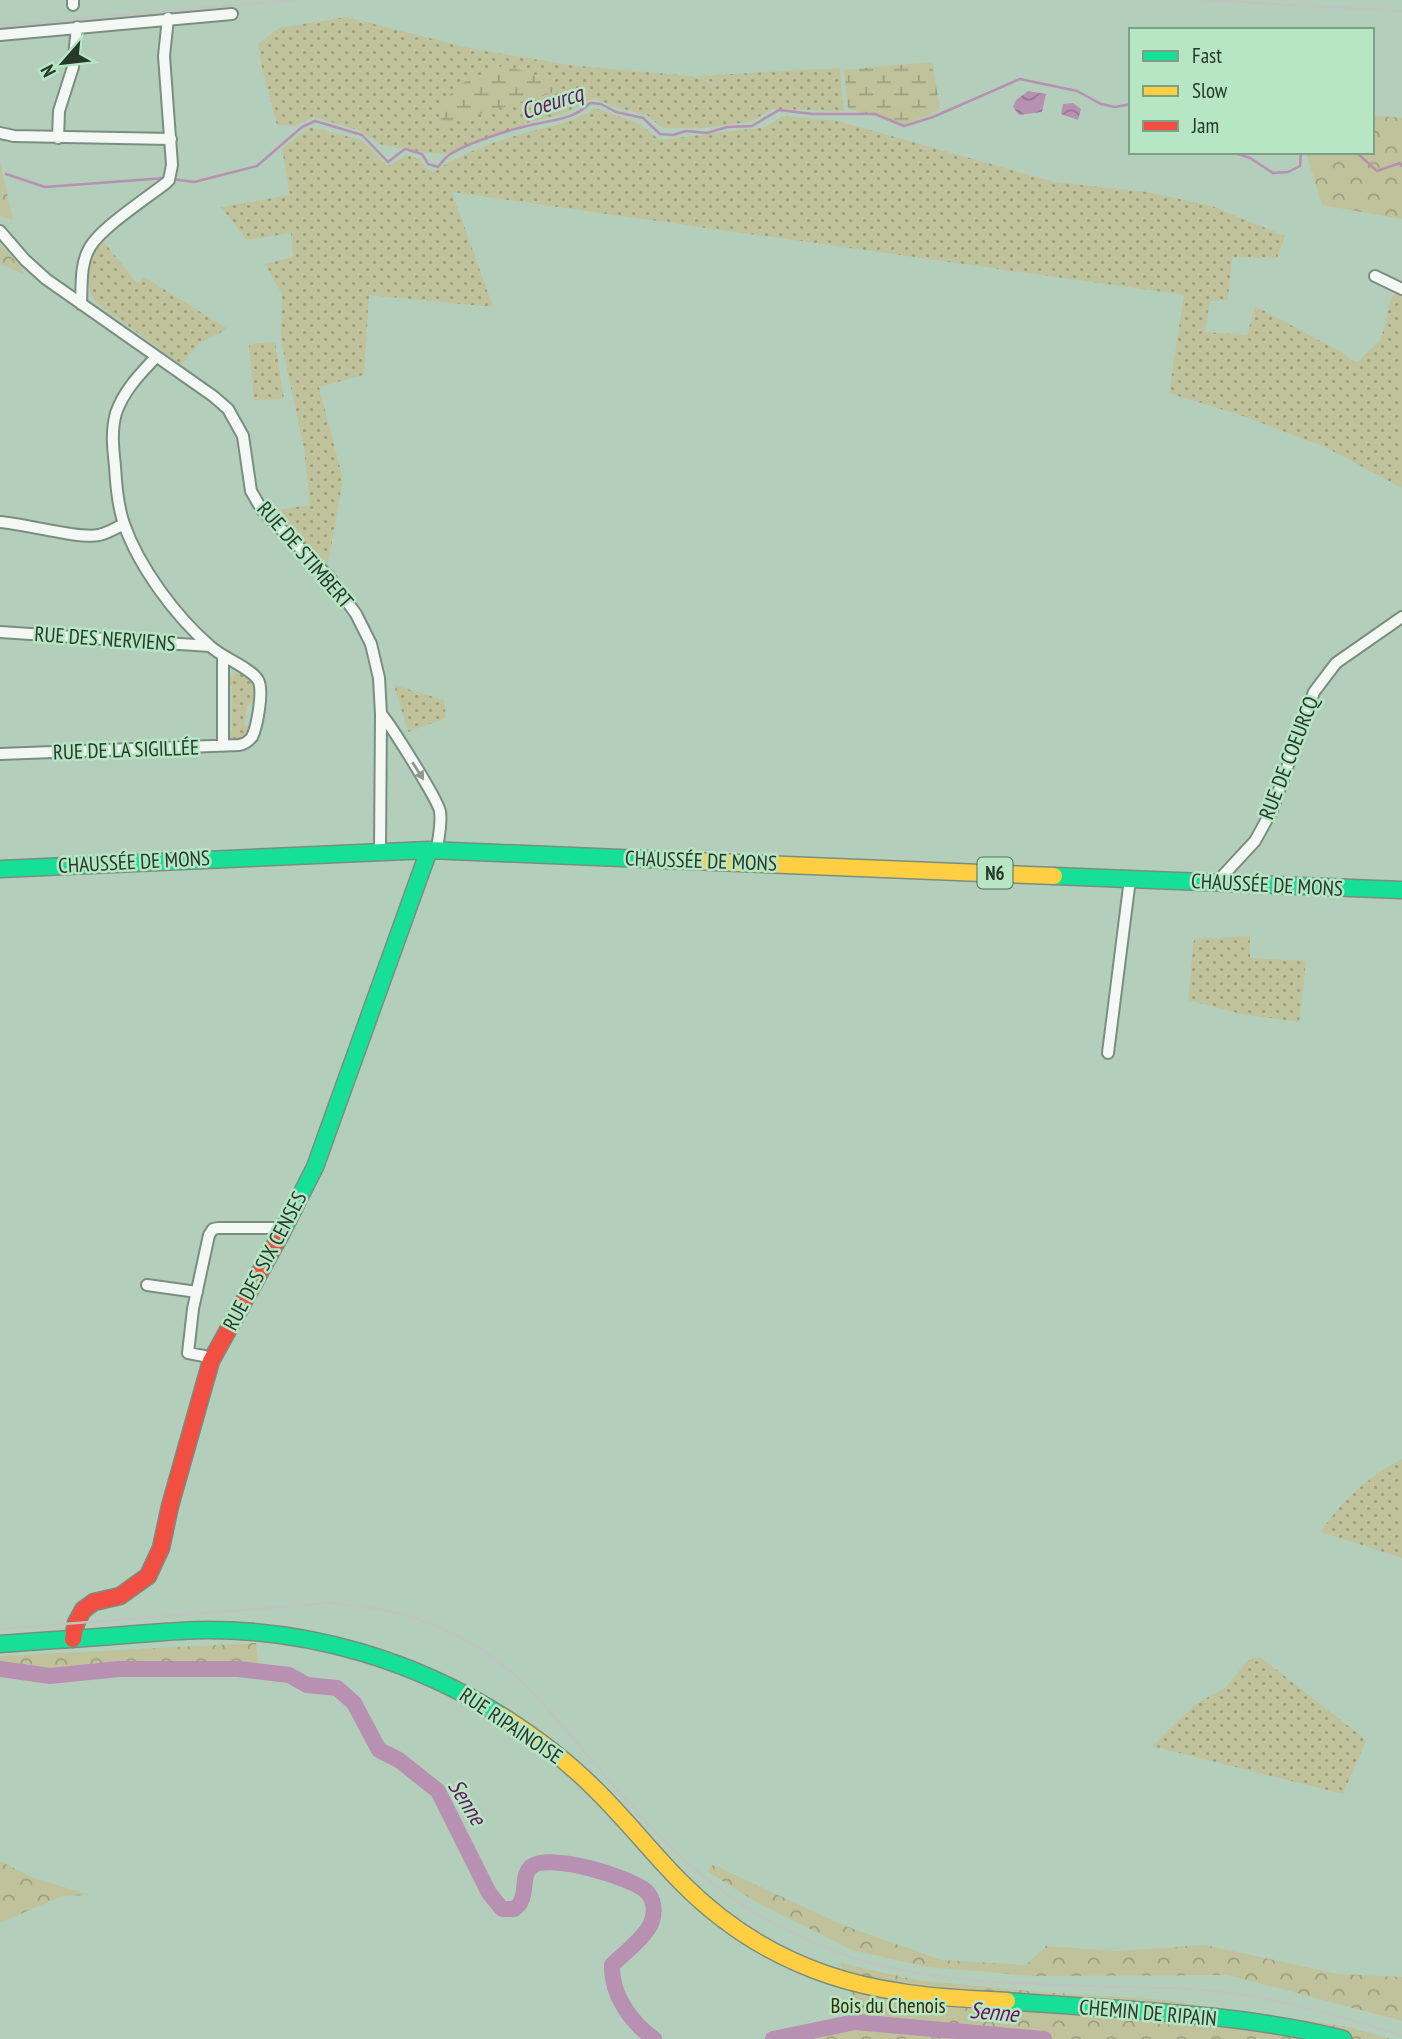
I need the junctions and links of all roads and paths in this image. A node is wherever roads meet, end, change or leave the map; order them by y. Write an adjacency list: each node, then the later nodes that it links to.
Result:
1 (232, 14): 2 (street)
2 (168, 19): 3 (street); 7 (street)
3 (77, 27): 4 (street); 6 (street)
4 (0, 35)
5 (0, 133): 6 (street)
6 (58, 138): 7 (street)
7 (171, 139): 11 (street)
8 (0, 231): 11 (street, RUE DE STIMBERT)
9 (1375, 276): 10 (street)
10 (1402, 289)
11 (81, 304): 12 (street, RUE DE STIMBERT)
12 (156, 357): 14 (street); 19 (street, RUE DE STIMBERT)
13 (0, 522): 14 (street)
14 (124, 524): 17 (street)
15 (1402, 617): 26 (street, RUE DE COEURCQ)
16 (0, 632): 17 (street, RUE DES NERVIENS)
17 (210, 646): 18 (street)
18 (223, 656): 20 (street); 20 (street, RUE DE LA SIGILLÉE)
19 (381, 714): 22 (street, RUE DE STIMBERT); 23 (street, one-way to 23)
20 (223, 746): 21 (street, RUE DE LA SIGILLÉE)
21 (0, 754)
22 (380, 850): 23 (street, CHAUSSÉE DE MONS / N6); 24 (street, CHAUSSÉE DE MONS / N6)
23 (433, 850): 25 (street, CHAUSSÉE DE MONS / N6); 29 (street, RUE DES SIX CENSES)
24 (0, 869)
25 (1130, 879): 26 (street, CHAUSSÉE DE MONS / N6); 28 (street)
26 (1217, 882): 27 (street, CHAUSSÉE DE MONS / N6)
27 (1402, 890)
28 (1108, 1053)
29 (284, 1228): 31 (street); 32 (street, RUE DES SIX CENSES)
30 (147, 1285): 31 (street)
31 (197, 1292): 32 (street)
32 (211, 1361): 33 (street, RUE DES SIX CENSES)
33 (73, 1639): 34 (street, RUE RIPAINOISE); 35 (street, RUE RIPAINOISE)
34 (0, 1644)
35 (992, 2000): 36 (street, CHEMIN DE RIPAIN)
36 (1343, 2039)

